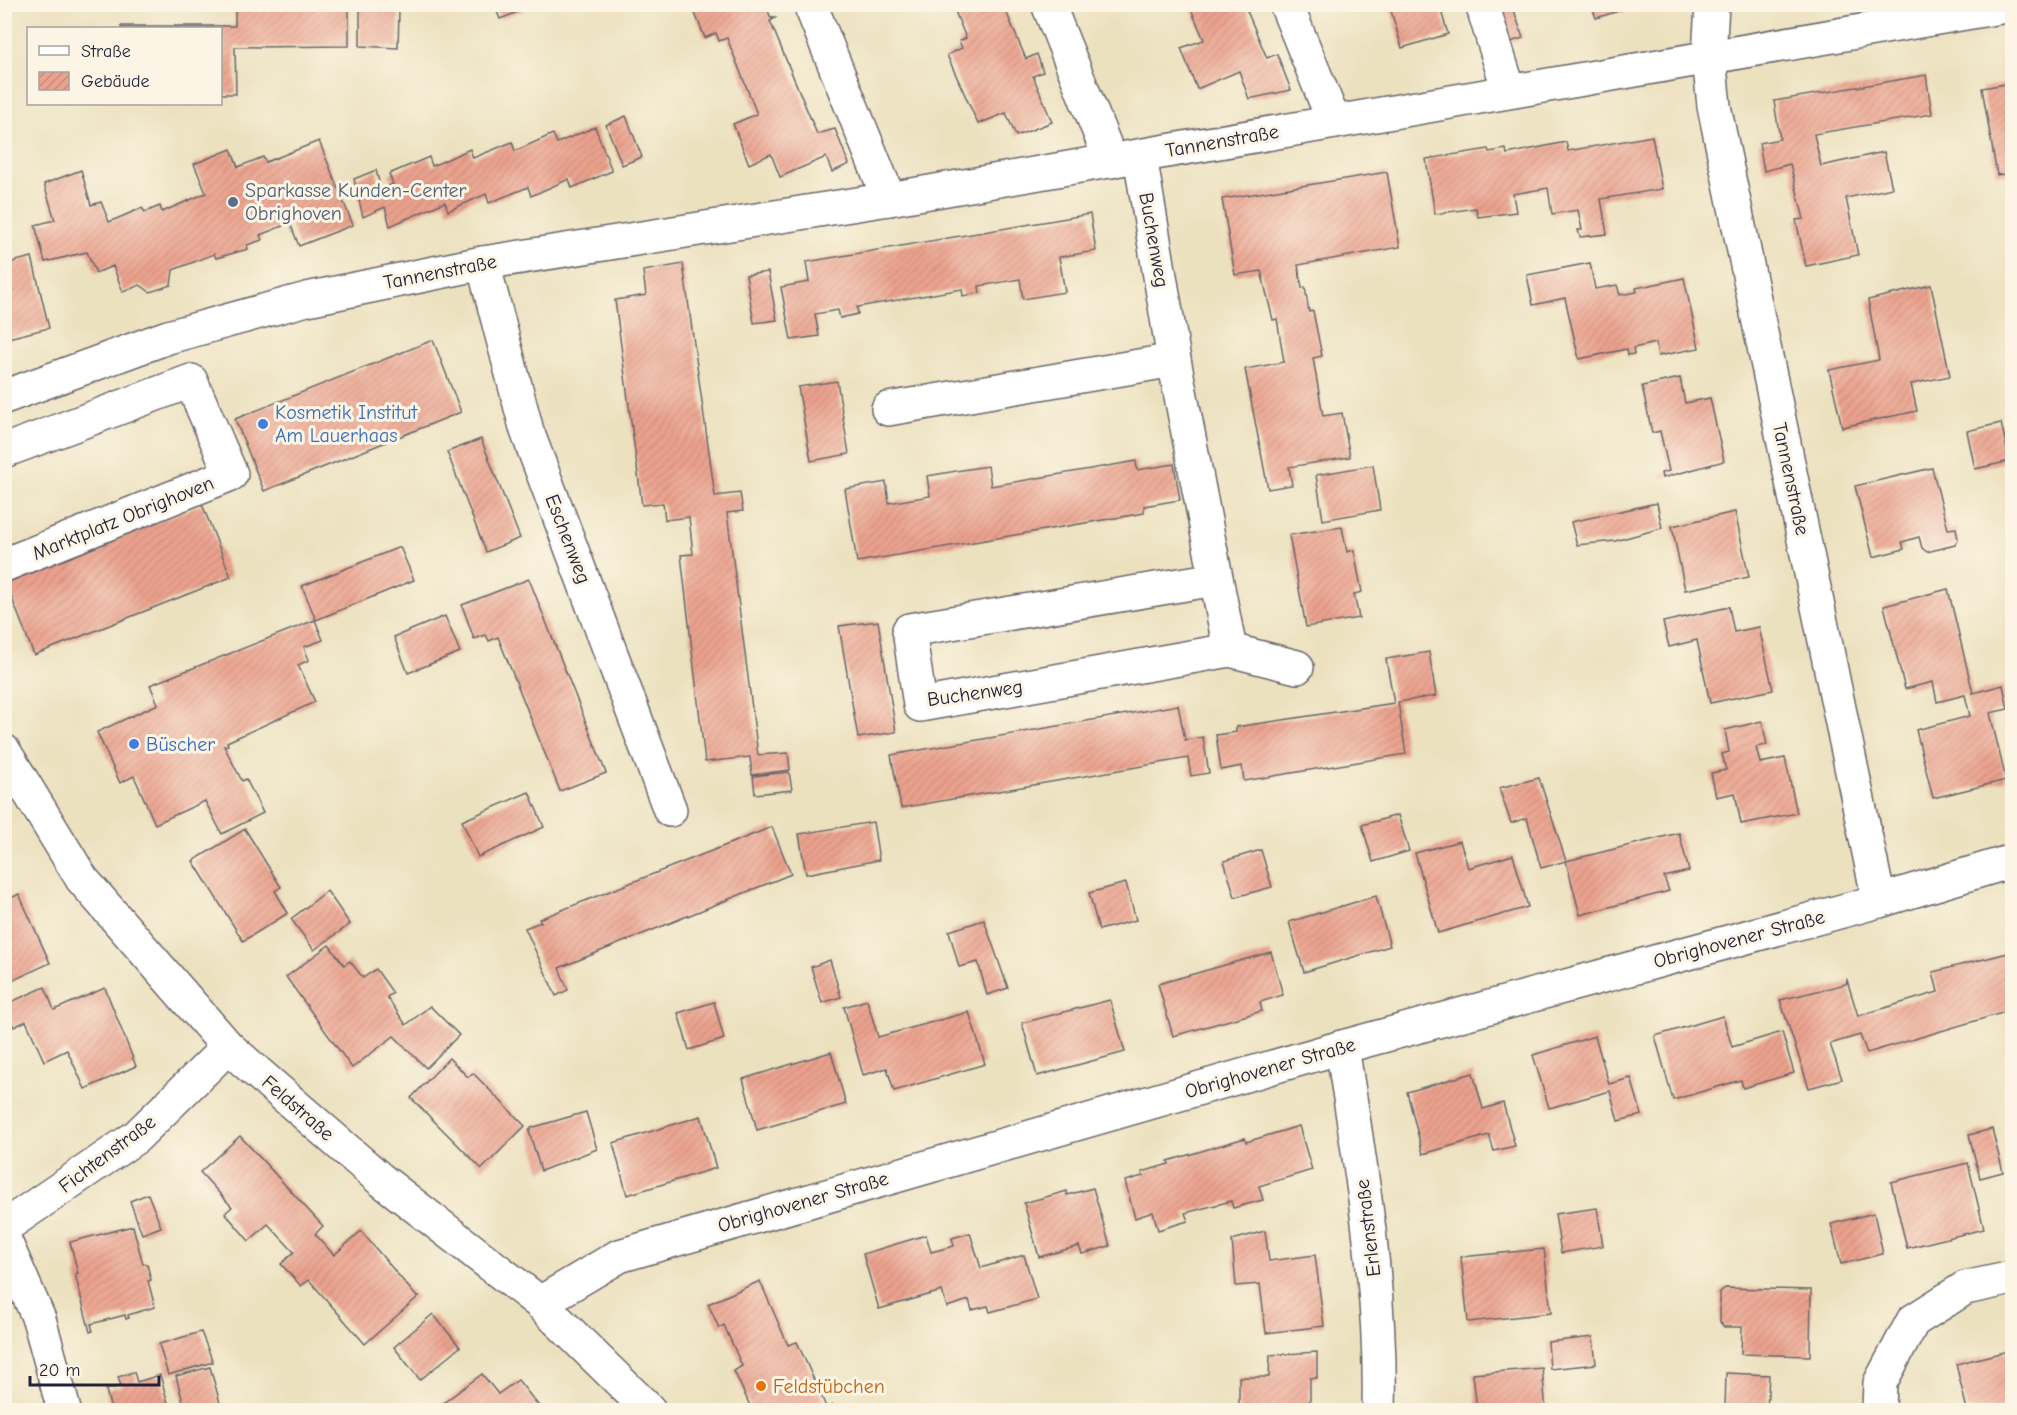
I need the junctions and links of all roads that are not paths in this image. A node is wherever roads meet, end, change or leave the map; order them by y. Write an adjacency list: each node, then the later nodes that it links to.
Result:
1 (810, 4): 11 (street)
2 (1048, 4): 10 (street)
3 (1286, 4): 9 (street)
4 (1482, 4): 8 (street)
5 (1712, 4): 7 (street, Tannenstraße)
6 (2013, 5): 7 (street, Tannenstraße)
7 (1709, 57): 8 (street, Tannenstraße); 24 (street, Tannenstraße)
8 (1509, 91): 9 (street, Tannenstraße)
9 (1334, 122): 10 (street, Tannenstraße)
10 (1125, 158): 11 (street, Tannenstraße); 13 (street, Buchenweg)
11 (889, 199): 12 (street, Tannenstraße)
12 (483, 263): 14 (street, Tannenstraße); 22 (street, Eschenweg)
13 (1174, 360): 15 (street); 18 (street, Buchenweg)
14 (4, 397)
15 (888, 409)
16 (4, 451): 17 (street, Marktplatz Obrighoven)
17 (4, 566)
18 (1216, 579): 19 (street, Buchenweg); 19 (street, Buchenweg)
19 (1230, 650): 20 (street, Buchenweg)
20 (1297, 668)
21 (4, 752): 25 (street, Feldstraße)
22 (670, 810)
23 (2013, 861): 24 (street, Obrighovener Straße)
24 (1879, 901): 26 (street, Obrighovener Straße)
25 (228, 1047): 27 (street, Fichtenstraße); 30 (street, Feldstraße)
26 (1342, 1047): 30 (street, Obrighovener Straße); 33 (street, Erlenstraße)
27 (4, 1227)
28 (4, 1239): 31 (street)
29 (2013, 1278): 34 (street)
30 (540, 1303): 32 (street, Feldstraße)
31 (64, 1410)
32 (649, 1410)
33 (1380, 1410)
34 (1879, 1410)

